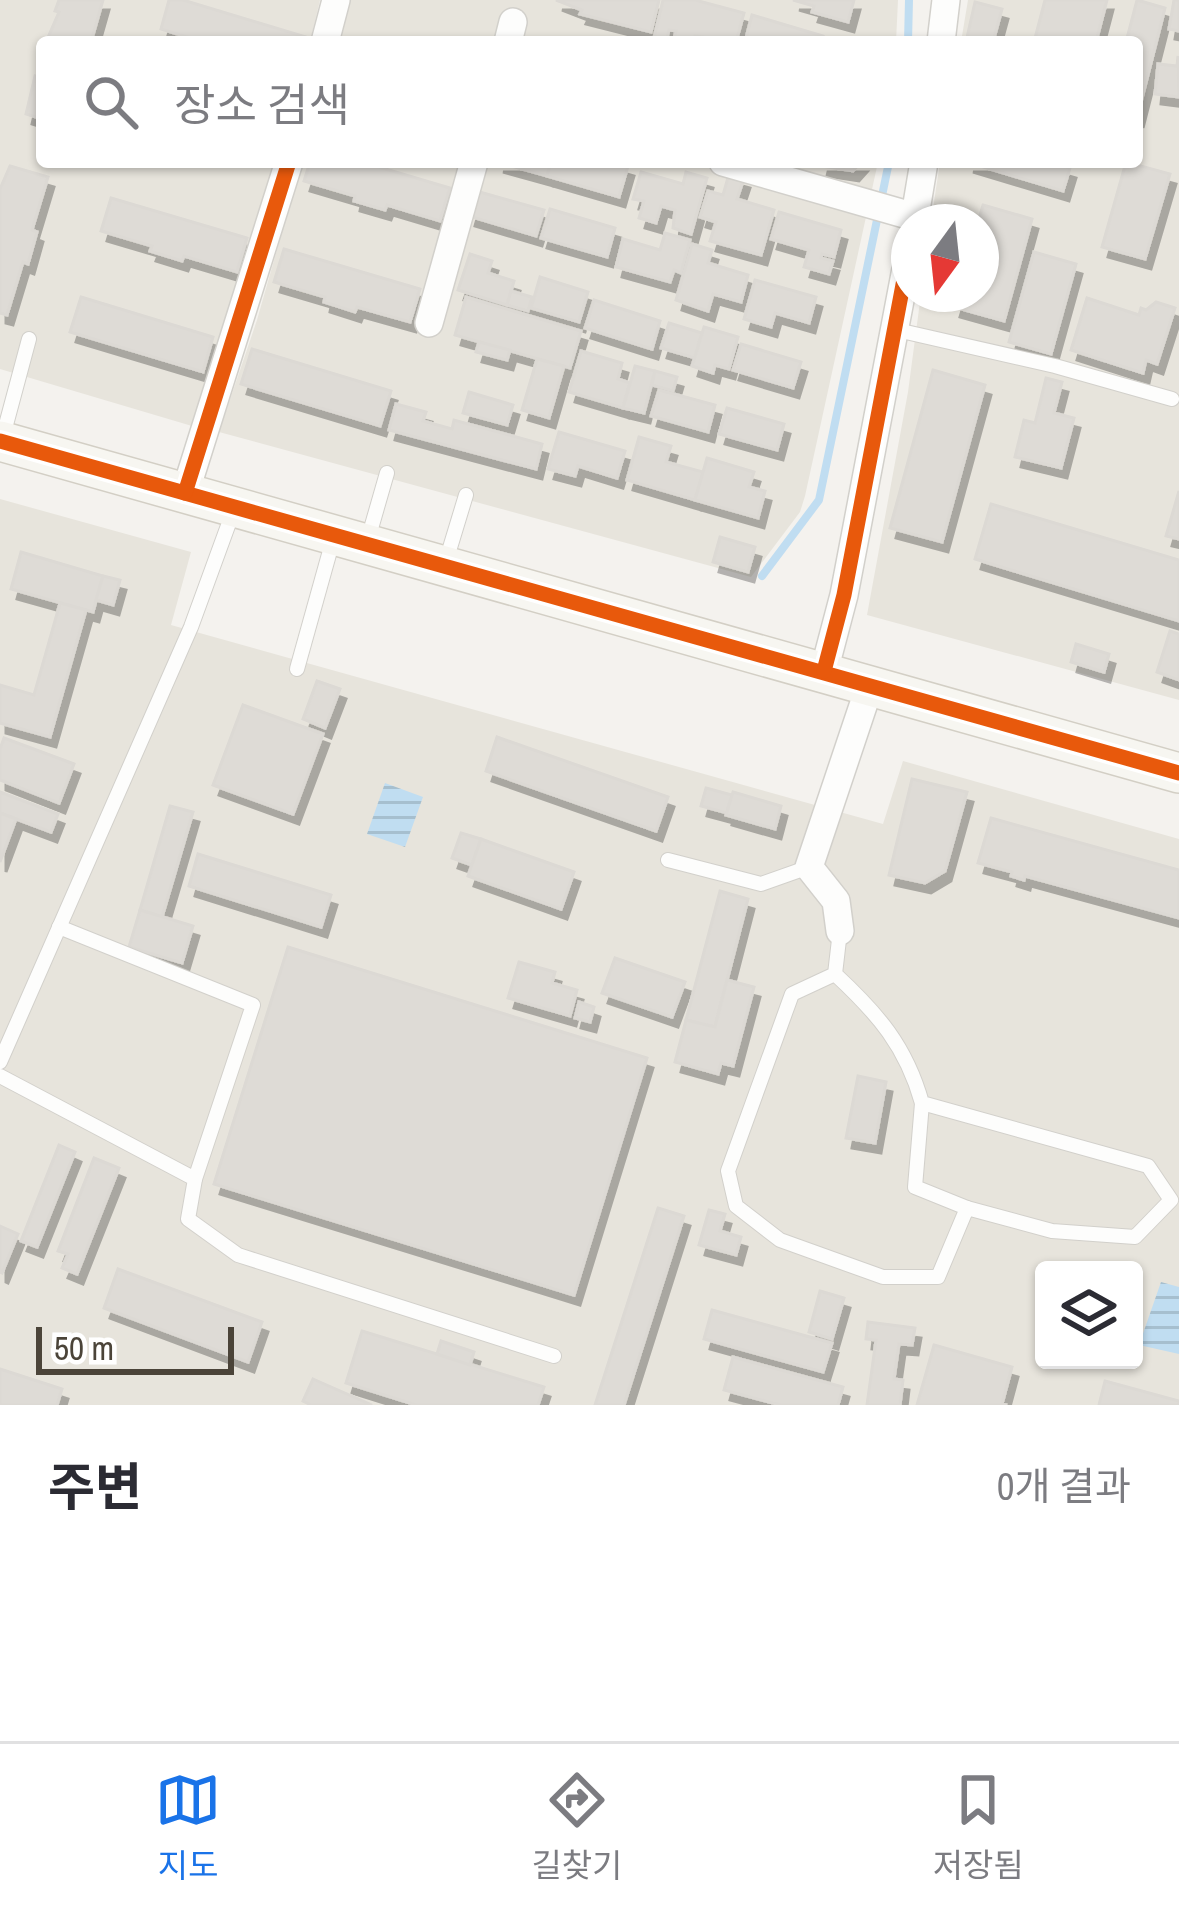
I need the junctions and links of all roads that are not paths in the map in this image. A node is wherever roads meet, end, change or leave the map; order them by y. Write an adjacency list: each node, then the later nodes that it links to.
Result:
1 (336, 0): 3 (street)
2 (946, 0): 4 (street)
3 (327, 36)
4 (942, 36)
5 (287, 168): 18 (street)
6 (472, 168): 12 (street)
7 (744, 168): 10 (street)
8 (921, 168): 9 (street)
9 (903, 204)
10 (891, 212)
11 (900, 312): 13 (street)
12 (429, 323)
13 (897, 330): 15 (lane); 24 (street)
14 (28, 339): 16 (lane)
15 (1172, 398)
16 (1, 441): 18 (street)
17 (387, 473): 21 (lane)
18 (185, 493): 20 (street)
19 (466, 495): 22 (lane)
20 (235, 507): 21 (street); 29 (lane)
21 (350, 540): 22 (street); 23 (lane)
22 (445, 566): 24 (street)
23 (297, 669)
24 (824, 671): 25 (street)
25 (870, 685): 26 (street); 28 (street)
26 (1179, 773)
27 (668, 860): 28 (lane)
28 (809, 867): 30 (street)
29 (59, 926): 32 (lane); 35 (lane)
30 (840, 931): 31 (lane)
31 (836, 974): 34 (lane); 36 (lane)
32 (0, 1062)
33 (0, 1076): 35 (lane)
34 (922, 1103): 36 (lane); 36 (lane)
35 (195, 1179): 37 (lane)
36 (968, 1208)
37 (554, 1356)

